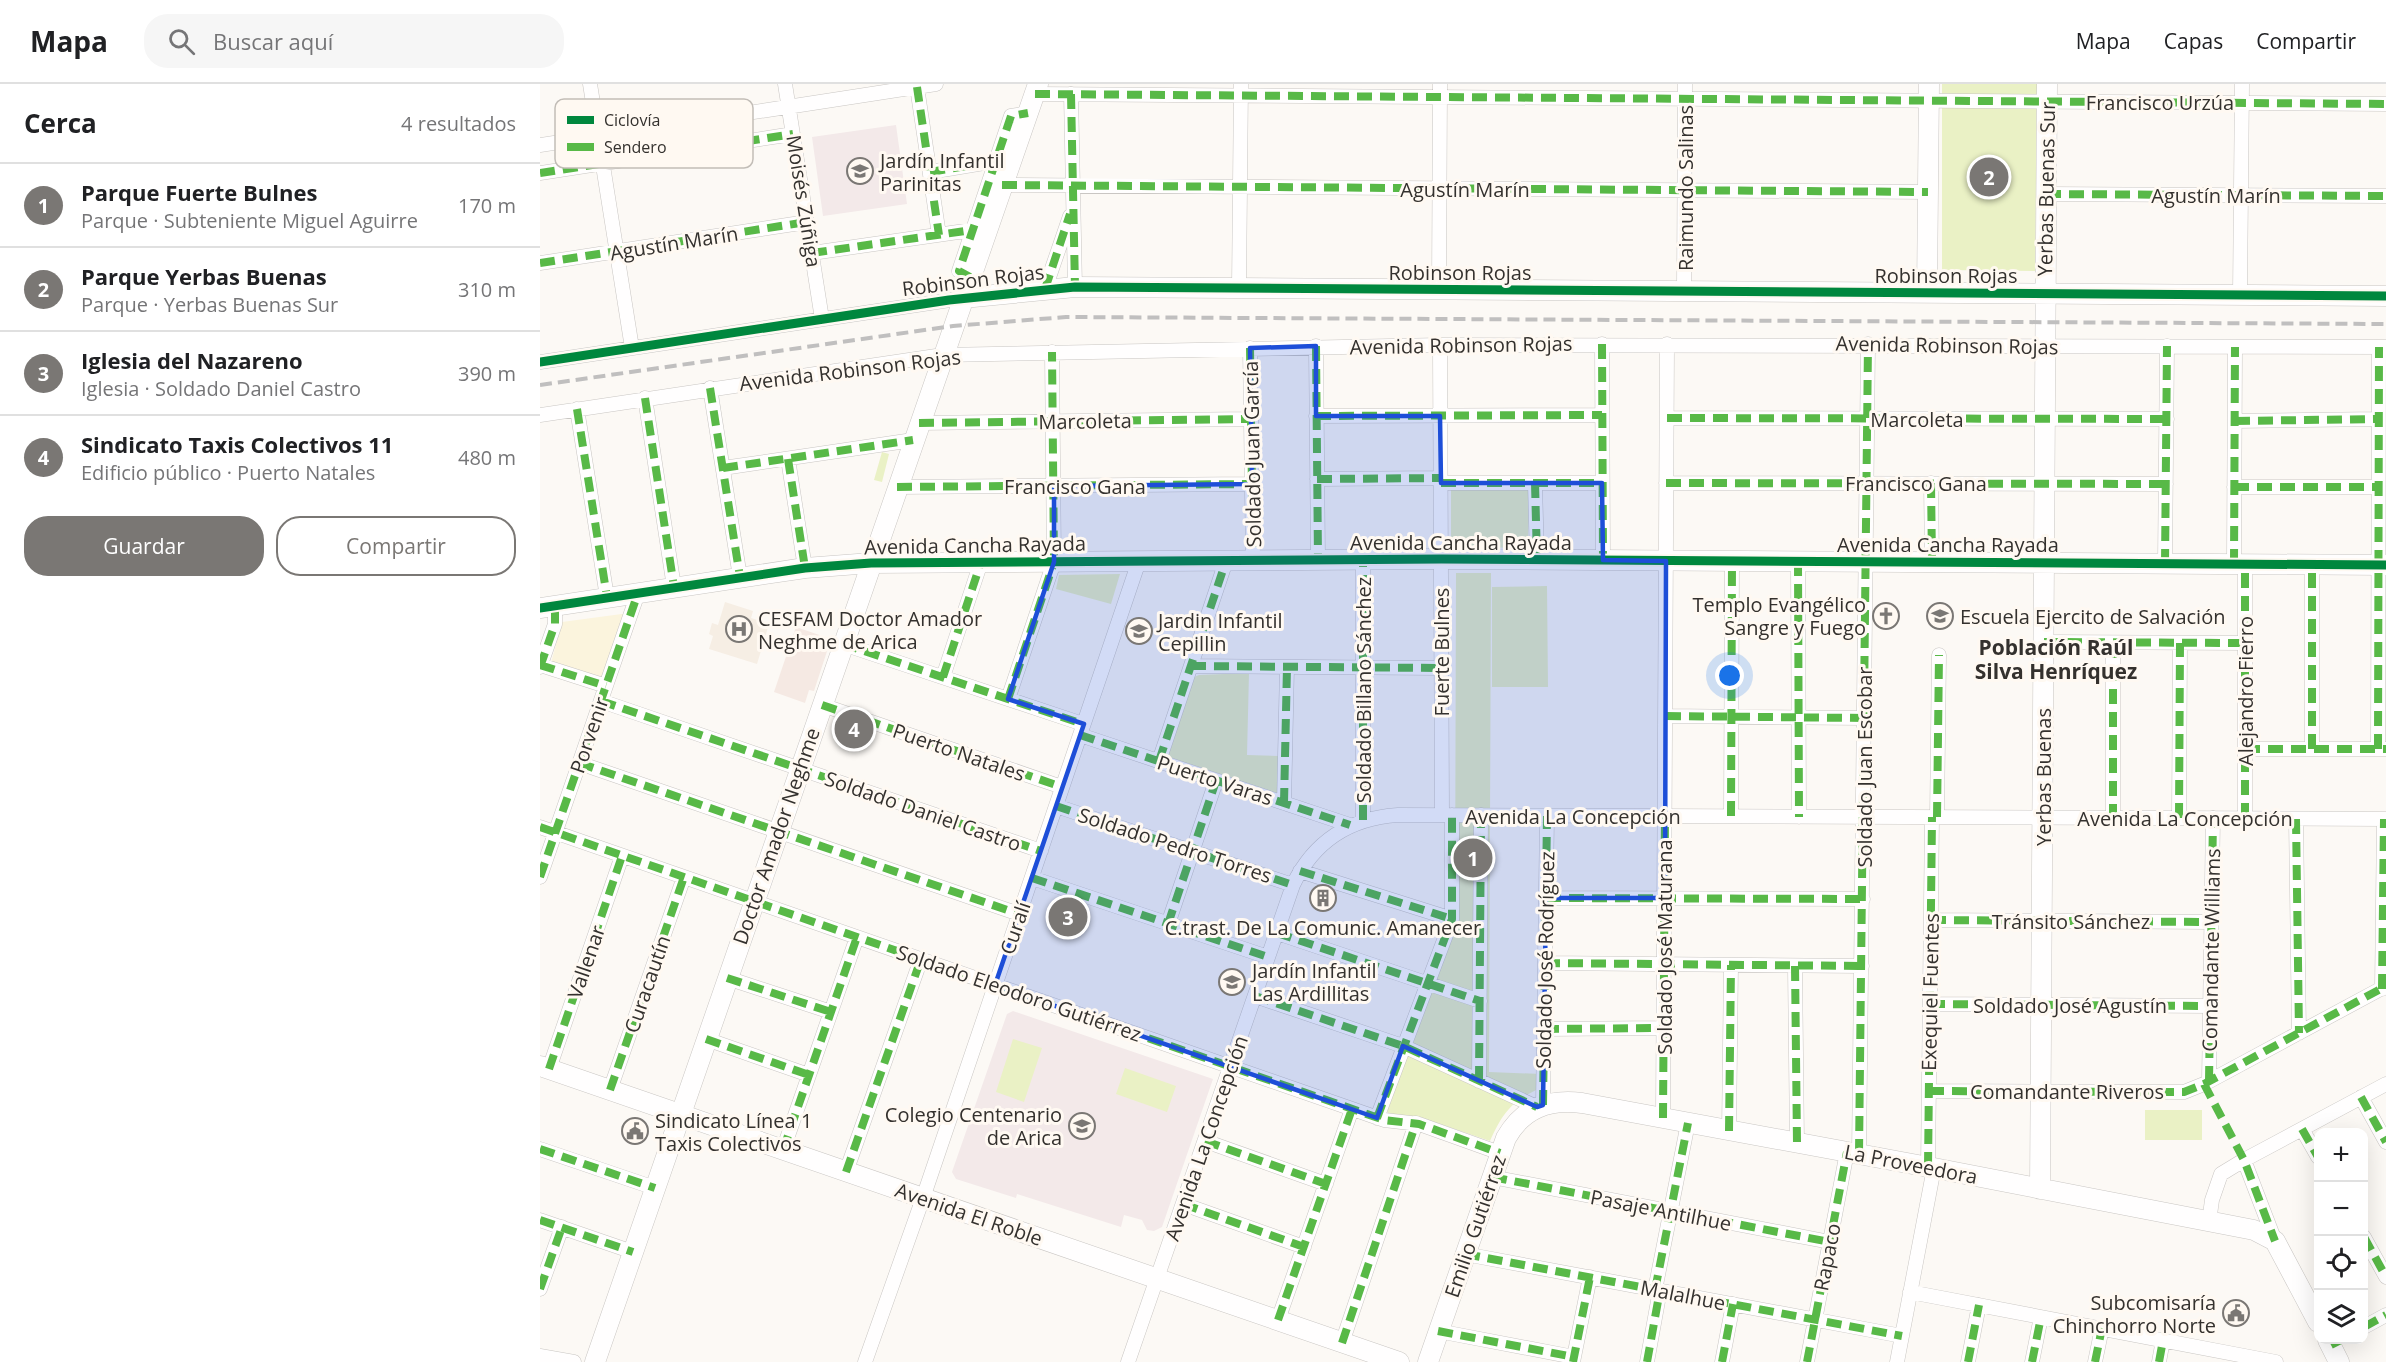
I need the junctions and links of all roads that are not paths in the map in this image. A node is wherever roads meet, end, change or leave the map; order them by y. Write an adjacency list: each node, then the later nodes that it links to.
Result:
1 (590, 84): 13 (street)
2 (785, 84): 17 (street, Moisés Zúñiga)
3 (936, 84): 6 (street)
4 (1685, 84): 14 (street, Raimundo Salinas)
5 (2242, 84): 15 (street)
6 (917, 87): 17 (street); 27 (street)
7 (1037, 89): 12 (street, Francisco Urzúa); 19 (street, Doctor Amador Neghme)
8 (1241, 90): 9 (street, Francisco Urzúa); 12 (street, Francisco Urzúa); 31 (street)
9 (1440, 90): 14 (street, Francisco Urzúa); 32 (street)
10 (1929, 92): 11 (street, Francisco Urzúa); 14 (street, Francisco Urzúa); 34 (street)
11 (2047, 93): 15 (street, Francisco Urzúa); 35 (street, Yerbas Buenas Sur)
12 (1071, 94): 30 (street)
13 (593, 99)
14 (1685, 99): 33 (street, Raimundo Salinas)
15 (2241, 103): 16 (street, Francisco Urzúa); 36 (street)
16 (2386, 104)
17 (789, 107): 18 (street); 20 (street, Moisés Zúñiga)
18 (753, 112)
19 (1028, 113): 24 (street); 29 (street, Doctor Amador Neghme)
20 (793, 134): 21 (street); 39 (street, Moisés Zúñiga)
21 (753, 140)
22 (555, 143): 23 (street)
23 (540, 145)
24 (996, 161): 27 (street); 40 (street)
25 (575, 168): 28 (street)
26 (604, 168): 42 (street)
27 (930, 172): 41 (street)
28 (540, 173)
29 (1002, 185): 30 (street, Agustín Marín); 45 (street, Doctor Amador Neghme)
30 (1073, 187): 31 (street, Agustín Marín); 38 (street)
31 (1240, 188): 32 (street, Agustín Marín); 47 (street)
32 (1439, 189): 33 (street, Agustín Marín); 49 (street)
33 (1685, 191): 34 (street, Agustín Marín); 50 (street, Raimundo Salinas)
34 (1928, 192): 51 (street)
35 (2046, 194): 36 (street, Agustín Marín); 52 (street, Yerbas Buenas Sur)
36 (2241, 195): 37 (street, Agustín Marín); 53 (street)
37 (2386, 196)
38 (1073, 205): 46 (street); 48 (street)
39 (807, 222): 42 (street, Agustín Marín); 43 (street, Moisés Zúñiga)
40 (972, 230): 41 (street); 45 (street)
41 (939, 235): 43 (street)
42 (617, 251): 44 (street, Agustín Marín); 66 (street)
43 (812, 253): 56 (street, Moisés Zúñiga)
44 (540, 263)
45 (970, 277): 55 (street, Doctor Amador Neghme)
46 (1075, 287): 47 (street, Robinson Rojas); 48 (street, Robinson Rojas)
47 (1239, 288): 49 (street, Robinson Rojas)
48 (1045, 289): 55 (street, Robinson Rojas)
49 (1438, 290): 50 (street, Robinson Rojas)
50 (1684, 291): 51 (street, Robinson Rojas)
51 (1928, 293): 52 (street, Robinson Rojas)
52 (2045, 294): 53 (street, Robinson Rojas); 62 (street, Yerbas Buenas)
53 (2240, 295): 54 (street, Robinson Rojas)
54 (2386, 296)
55 (963, 298): 56 (street, Robinson Rojas); 69 (street, Doctor Amador Neghme)
56 (822, 319): 66 (street, Robinson Rojas)
57 (1602, 344): 58 (street, Avenida Robinson Rojas); 60 (street, Avenida Robinson Rojas); 75 (street)
58 (1667, 344): 59 (street, Avenida Robinson Rojas); 78 (street, Soldado José Maturana)
59 (1868, 344): 62 (street, Avenida Robinson Rojas); 79 (street, Soldado Juan Escobar)
60 (1440, 345): 61 (street, Avenida Robinson Rojas); 77 (street, Fuerte Bulnes)
61 (1316, 346): 67 (street, Avenida Robinson Rojas); 76 (street)
62 (2045, 346): 63 (street, Avenida Robinson Rojas); 81 (street, Yerbas Buenas)
63 (2167, 346): 64 (street, Avenida Robinson Rojas); 82 (street)
64 (2235, 347): 65 (street, Avenida Robinson Rojas); 85 (street, Alejandro Fierro)
65 (2382, 347): 83 (street)
66 (632, 348): 70 (street, Robinson Rojas)
67 (1250, 348): 68 (street, Avenida Robinson Rojas); 80 (street, Soldado Juan García)
68 (1052, 352): 69 (street, Avenida Robinson Rojas); 84 (street)
69 (943, 355): 71 (street, Avenida Robinson Rojas); 86 (street, Doctor Amador Neghme)
70 (540, 362)
71 (710, 388): 72 (street, Avenida Robinson Rojas); 88 (street)
72 (645, 398): 73 (street, Avenida Robinson Rojas); 126 (street)
73 (577, 409): 74 (street, Avenida Robinson Rojas); 128 (street)
74 (540, 415)
75 (1602, 415): 77 (street); 92 (street)
76 (1316, 416): 77 (street); 89 (street)
77 (1440, 416): 90 (street, Fuerte Bulnes)
78 (1667, 418): 79 (street, Marcoleta); 93 (street, Soldado José Maturana)
79 (1867, 418): 81 (street, Marcoleta); 94 (street, Soldado Juan Escobar)
80 (1251, 419): 84 (street, Marcoleta); 96 (street, Soldado Juan García)
81 (2045, 419): 82 (street, Marcoleta); 97 (street, Yerbas Buenas)
82 (2167, 419): 98 (street)
83 (2378, 419): 85 (street); 102 (street)
84 (1053, 421): 86 (street, Marcoleta); 99 (street)
85 (2235, 421): 101 (street, Alejandro Fierro)
86 (916, 432): 87 (street, Marcoleta); 100 (street, Doctor Amador Neghme)
87 (788, 459): 88 (street, Marcoleta); 124 (street)
88 (723, 468): 125 (street)
89 (1317, 479): 90 (street); 103 (street)
90 (1441, 480): 91 (street); 105 (street, Fuerte Bulnes)
91 (1535, 483): 92 (street); 106 (street)
92 (1602, 483): 107 (street)
93 (1666, 483): 94 (street, Francisco Gana); 111 (street, Soldado José Maturana)
94 (1866, 483): 95 (street, Francisco Gana); 116 (street, Soldado Juan Escobar)
95 (1931, 483): 97 (street, Francisco Gana); 117 (street)
96 (1252, 484): 99 (street, Francisco Gana); 110 (street, Soldado Juan García)
97 (2044, 484): 98 (street, Francisco Gana); 119 (street, Yerbas Buenas)
98 (2166, 484): 120 (street)
99 (1054, 486): 100 (street, Francisco Gana); 115 (street)
100 (897, 487): 118 (street, Doctor Amador Neghme)
101 (2234, 487): 102 (street); 121 (street, Alejandro Fierro)
102 (2378, 487): 123 (street)
103 (1318, 560): 104 (street, Avenida Cancha Rayada); 110 (street, Avenida Cancha Rayada)
104 (1363, 560): 105 (street, Avenida Cancha Rayada); 139 (street, Soldado Billano Sánchez)
105 (1441, 560): 106 (street, Avenida Cancha Rayada); 140 (street, Fuerte Bulnes)
106 (1537, 560): 107 (street, Avenida Cancha Rayada)
107 (1603, 560): 111 (street, Avenida Cancha Rayada)
108 (1139, 561): 109 (street, Avenida Cancha Rayada); 115 (street, Avenida Cancha Rayada); 150 (street, Curalí)
109 (1226, 561): 110 (street, Avenida Cancha Rayada); 137 (street, Soldado Juan García)
110 (1254, 561)
111 (1666, 561): 112 (street, Avenida Cancha Rayada); 146 (street, Soldado José Maturana)
112 (1732, 561): 113 (street, Avenida Cancha Rayada); 147 (street)
113 (1798, 561): 116 (street, Avenida Cancha Rayada); 148 (street)
114 (981, 562): 115 (street, Avenida Cancha Rayada); 118 (street, Avenida Cancha Rayada); 141 (street)
115 (1054, 562): 143 (street)
116 (1866, 562): 117 (street, Avenida Cancha Rayada); 149 (street, Soldado Juan Escobar)
117 (1932, 562): 119 (street, Avenida Cancha Rayada)
118 (871, 563): 124 (street, Avenida Cancha Rayada); 134 (street, Doctor Amador Neghme)
119 (2044, 563): 120 (street, Avenida Cancha Rayada); 130 (street, Yerbas Buenas)
120 (2165, 564): 121 (street, Avenida Cancha Rayada)
121 (2240, 564): 122 (street, Avenida Cancha Rayada); 133 (street, Alejandro Fierro)
122 (2312, 564): 123 (street, Avenida Cancha Rayada); 152 (street)
123 (2382, 565): 153 (street)
124 (805, 568): 125 (street, Avenida Cancha Rayada)
125 (740, 577): 126 (street, Avenida Cancha Rayada)
126 (674, 587): 127 (street, Avenida Cancha Rayada)
127 (638, 593): 128 (street, Avenida Cancha Rayada); 142 (street, Porvenir)
128 (607, 597): 129 (street, Avenida Cancha Rayada)
129 (548, 607): 136 (street)
130 (2043, 642): 131 (street); 169 (street, Yerbas Buenas)
131 (2113, 643): 132 (street); 170 (street)
132 (2180, 643): 133 (street); 171 (street)
133 (2245, 643): 151 (street, Alejandro Fierro)
134 (843, 644): 141 (street, Puerto Varas); 145 (street, Doctor Amador Neghme)
135 (1939, 655): 168 (street, Exequiel Fuentes)
136 (540, 666): 142 (street)
137 (1191, 666): 138 (street); 154 (street, Soldado Juan García)
138 (1287, 667): 139 (street); 159 (street)
139 (1363, 668): 140 (street); 176 (street, Soldado Billano Sánchez)
140 (1441, 668): 161 (street, Fuerte Bulnes)
141 (943, 677): 143 (street, Puerto Varas)
142 (606, 686): 144 (street, Porvenir)
143 (1008, 699): 150 (street, Puerto Varas)
144 (601, 701): 155 (street, Porvenir); 156 (street, Soldado Daniel Castro)
145 (822, 705): 156 (street, Doctor Amador Neghme); 158 (street, Puerto Natales)
146 (1666, 716): 147 (street); 164 (street, Soldado José Maturana)
147 (1732, 717): 148 (street); 165 (street)
148 (1798, 717): 149 (street); 166 (street)
149 (1864, 718): 167 (street, Soldado Juan Escobar)
150 (1082, 730): 154 (street, Puerto Varas); 158 (street, Curalí)
151 (2245, 749): 152 (street); 173 (street, Alejandro Fierro)
152 (2312, 749): 153 (street)
153 (2382, 749)
154 (1160, 762): 157 (street, Puerto Varas)
155 (579, 763): 178 (street); 179 (street, Porvenir)
156 (800, 769): 178 (street, Doctor Amador Neghme); 180 (street, Soldado Daniel Castro)
157 (1216, 781): 159 (street, Puerto Varas); 181 (street)
158 (1062, 787): 160 (street, Curalí)
159 (1284, 803): 176 (street, Puerto Varas)
160 (1056, 806): 180 (street, Curalí); 181 (street, Soldado Pedro Torres)
161 (1447, 815): 162 (street, Avenida La Concepción); 176 (street, Avenida La Concepción); 193 (street, Fuerte Bulnes)
162 (1481, 816): 163 (street, Avenida La Concepción); 212 (street)
163 (1547, 816): 164 (street, Avenida La Concepción); 188 (street, Soldado José Rodríguez)
164 (1665, 816): 165 (street, Avenida La Concepción); 189 (street, Soldado José Maturana)
165 (1731, 816): 166 (street, Avenida La Concepción)
166 (1799, 817): 167 (street, Avenida La Concepción)
167 (1864, 817): 168 (street, Avenida La Concepción); 190 (street, Soldado Juan Escobar)
168 (1934, 817): 169 (street, Avenida La Concepción); 194 (street, Exequiel Fuentes)
169 (2043, 818): 170 (street, Avenida La Concepción); 195 (street, Yerbas Buenas)
170 (2113, 818): 171 (street, Avenida La Concepción)
171 (2179, 818): 172 (street, Avenida La Concepción)
172 (2213, 818): 173 (street, Avenida La Concepción); 196 (street, Comandante Williams)
173 (2245, 818): 174 (street, Avenida La Concepción)
174 (2296, 819): 175 (street, Avenida La Concepción); 219 (street)
175 (2385, 819): 210 (street)
176 (1356, 823): 183 (street, Avenida La Concepción)
177 (540, 827): 179 (street, Soldado Eleodoro Gutiérrez)
178 (778, 831): 191 (street, Doctor Amador Neghme); 192 (street)
179 (555, 832): 182 (street, Soldado Eleodoro Gutiérrez); 185 (street, Porvenir)
180 (1041, 851): 186 (street, Curalí)
181 (1192, 851): 187 (street, Soldado Pedro Torres); 197 (street)
182 (622, 856): 184 (street, Soldado Eleodoro Gutiérrez); 223 (street, Vallenar)
183 (1300, 871): 187 (street, Avenida La Concepción); 193 (street)
184 (684, 877): 191 (street, Soldado Eleodoro Gutiérrez); 228 (street, Curacautín)
185 (540, 878)
186 (1032, 878): 192 (street, Curalí); 197 (street, Soldado Daniel Castro)
187 (1293, 885): 198 (street, Avenida La Concepción)
188 (1546, 898): 189 (street); 202 (street, Soldado José Rodríguez)
189 (1665, 898): 190 (street); 203 (street, Soldado José Maturana)
190 (1863, 899): 206 (street, Soldado Juan Escobar)
191 (754, 901): 199 (street, Soldado Eleodoro Gutiérrez); 207 (street, Doctor Amador Neghme)
192 (1019, 914): 209 (street, Curalí)
193 (1452, 919): 208 (street)
194 (1930, 920): 195 (street, Tránsito Sánchez); 213 (street, Exequiel Fuentes)
195 (2042, 921): 196 (street, Tránsito Sánchez); 214 (street, Yerbas Buenas)
196 (2212, 922): 215 (street, Comandante Williams)
197 (1168, 924): 200 (street, Soldado Daniel Castro)
198 (1277, 933): 200 (street, Avenida La Concepción); 208 (street)
199 (857, 937): 201 (street, Soldado Eleodoro Gutiérrez); 216 (street)
200 (1268, 957): 211 (street, Avenida La Concepción)
201 (921, 959): 209 (street, Soldado Eleodoro Gutiérrez); 251 (street)
202 (1545, 963): 203 (street); 218 (street, Soldado José Rodríguez)
203 (1665, 964): 204 (street); 217 (street, Soldado José Maturana)
204 (1731, 965): 205 (street); 240 (street)
205 (1795, 966): 206 (street); 243 (street)
206 (1862, 966): 248 (street, Soldado Juan Escobar)
207 (727, 978): 216 (street); 220 (street, Doctor Amador Neghme)
208 (1427, 983): 212 (street); 221 (street)
209 (995, 985): 222 (street, Soldado Eleodoro Gutiérrez); 256 (street, Curalí)
210 (2384, 987): 219 (street, Comandante Riveros)
211 (1255, 996): 221 (street); 222 (street, Avenida La Concepción)
212 (1480, 1001): 225 (street)
213 (1930, 1004): 214 (street, Soldado José Agustín); 229 (street, Exequiel Fuentes)
214 (2042, 1005): 215 (street, Soldado José Agustín); 230 (street, Yerbas Buenas)
215 (2211, 1006): 226 (street, Comandante Williams)
216 (831, 1012): 224 (street)
217 (1664, 1028): 218 (street); 236 (street, Soldado José Maturana)
218 (1544, 1029): 232 (street, Soldado José Rodríguez)
219 (2299, 1033): 226 (street, Comandante Riveros)
220 (706, 1039): 224 (street); 234 (street, Doctor Amador Neghme)
221 (1403, 1046): 225 (street); 235 (street)
222 (1231, 1067): 233 (street, Soldado Eleodoro Gutiérrez); 241 (street, Avenida La Concepción)
223 (544, 1068): 228 (street, Avenida El Roble)
224 (809, 1075): 246 (street)
225 (1479, 1081): 232 (street)
226 (2207, 1083): 230 (street, Comandante Riveros)
227 (2386, 1084): 231 (street)
228 (610, 1090): 234 (street, Avenida El Roble)
229 (1929, 1091): 230 (street, Comandante Riveros); 250 (street, Exequiel Fuentes)
230 (2042, 1091): 255 (street, Yerbas Buenas)
231 (2361, 1097): 239 (street); 242 (street)
232 (1540, 1106): 236 (street, La Proveedora); 247 (street, Emilio Gutiérrez)
233 (1352, 1109): 235 (street, Soldado Eleodoro Gutiérrez); 253 (street)
234 (680, 1114): 246 (street, Avenida El Roble); 254 (street, Doctor Amador Neghme)
235 (1377, 1118): 238 (street, Soldado Eleodoro Gutiérrez)
236 (1663, 1118): 237 (street, La Proveedora)
237 (1688, 1123): 240 (street, La Proveedora); 258 (street)
238 (1416, 1124): 247 (street, Soldado Eleodoro Gutiérrez); 286 (street)
239 (2302, 1129): 245 (street); 249 (street)
240 (1729, 1131): 243 (street, La Proveedora)
241 (1205, 1141): 253 (street); 257 (street, Avenida La Concepción)
242 (2386, 1142)
243 (1797, 1143): 248 (street, La Proveedora)
244 (540, 1149): 254 (street)
245 (2314, 1149)
246 (783, 1150): 251 (street, Avenida El Roble)
247 (1500, 1153): 252 (street, Emilio Gutiérrez)
248 (1853, 1153): 250 (street, La Proveedora); 263 (street, Rapaco)
249 (2244, 1160): 260 (street); 262 (street)
250 (1931, 1167): 255 (street, La Proveedora); 273 (street, Exequiel Fuentes)
251 (846, 1172): 256 (street, Avenida El Roble)
252 (1492, 1177): 258 (street, Pasaje Antilhue); 267 (street, Emilio Gutiérrez)
253 (1326, 1184): 265 (street)
254 (655, 1188): 266 (street, Doctor Amador Neghme)
255 (2040, 1189): 260 (street, La Proveedora)
256 (923, 1198): 270 (street, Avenida El Roble); 291 (street, Curalí)
257 (1183, 1204): 265 (street); 270 (street, Avenida La Concepción)
258 (1671, 1212): 263 (street, Pasaje Antilhue); 272 (street)
259 (540, 1220): 261 (street)
260 (2208, 1221): 262 (street, La Proveedora)
261 (562, 1227): 266 (street); 271 (street)
262 (2275, 1241): 276 (street)
263 (1830, 1242): 280 (street, Rapaco)
264 (2368, 1244): 269 (street)
265 (1304, 1247): 279 (street)
266 (633, 1252): 290 (street, Doctor Amador Neghme)
267 (1465, 1254): 268 (street, Malalhue); 283 (street, Emilio Gutiérrez)
268 (1590, 1277): 272 (street, Malalhue); 288 (street)
269 (2386, 1277)
270 (1157, 1279): 279 (street, Avenida El Roble); 292 (street, Avenida La Concepción)
271 (540, 1289)
272 (1658, 1290): 274 (street, Malalhue); 295 (street)
273 (1910, 1292): 275 (street); 284 (street, Exequiel Fuentes)
274 (1733, 1304): 280 (street, Malalhue); 296 (street)
275 (1979, 1305): 278 (street); 299 (street)
276 (2314, 1313)
277 (2386, 1315): 281 (street)
278 (2041, 1317): 282 (street); 300 (street)
279 (1278, 1320): 286 (street, Avenida El Roble)
280 (1815, 1320): 284 (street, Malalhue); 297 (street, Rapaco)
281 (2368, 1325)
282 (2102, 1328): 285 (street); 301 (street)
283 (1438, 1331): 288 (street); 294 (street, Emilio Gutiérrez)
284 (1902, 1336): 298 (street, Exequiel Fuentes)
285 (2163, 1340): 302 (street); 303 (street)
286 (1342, 1343): 293 (street, Avenida El Roble)
287 (540, 1356): 289 (street)
288 (1574, 1359)
289 (574, 1362)
290 (595, 1362)
291 (865, 1362)
292 (1128, 1362)
293 (1399, 1362)
294 (1428, 1362)
295 (1647, 1362)
296 (1722, 1362)
297 (1808, 1362)
298 (1897, 1362)
299 (1968, 1362)
300 (2032, 1362)
301 (2095, 1362)
302 (2159, 1362)
303 (2276, 1362)

